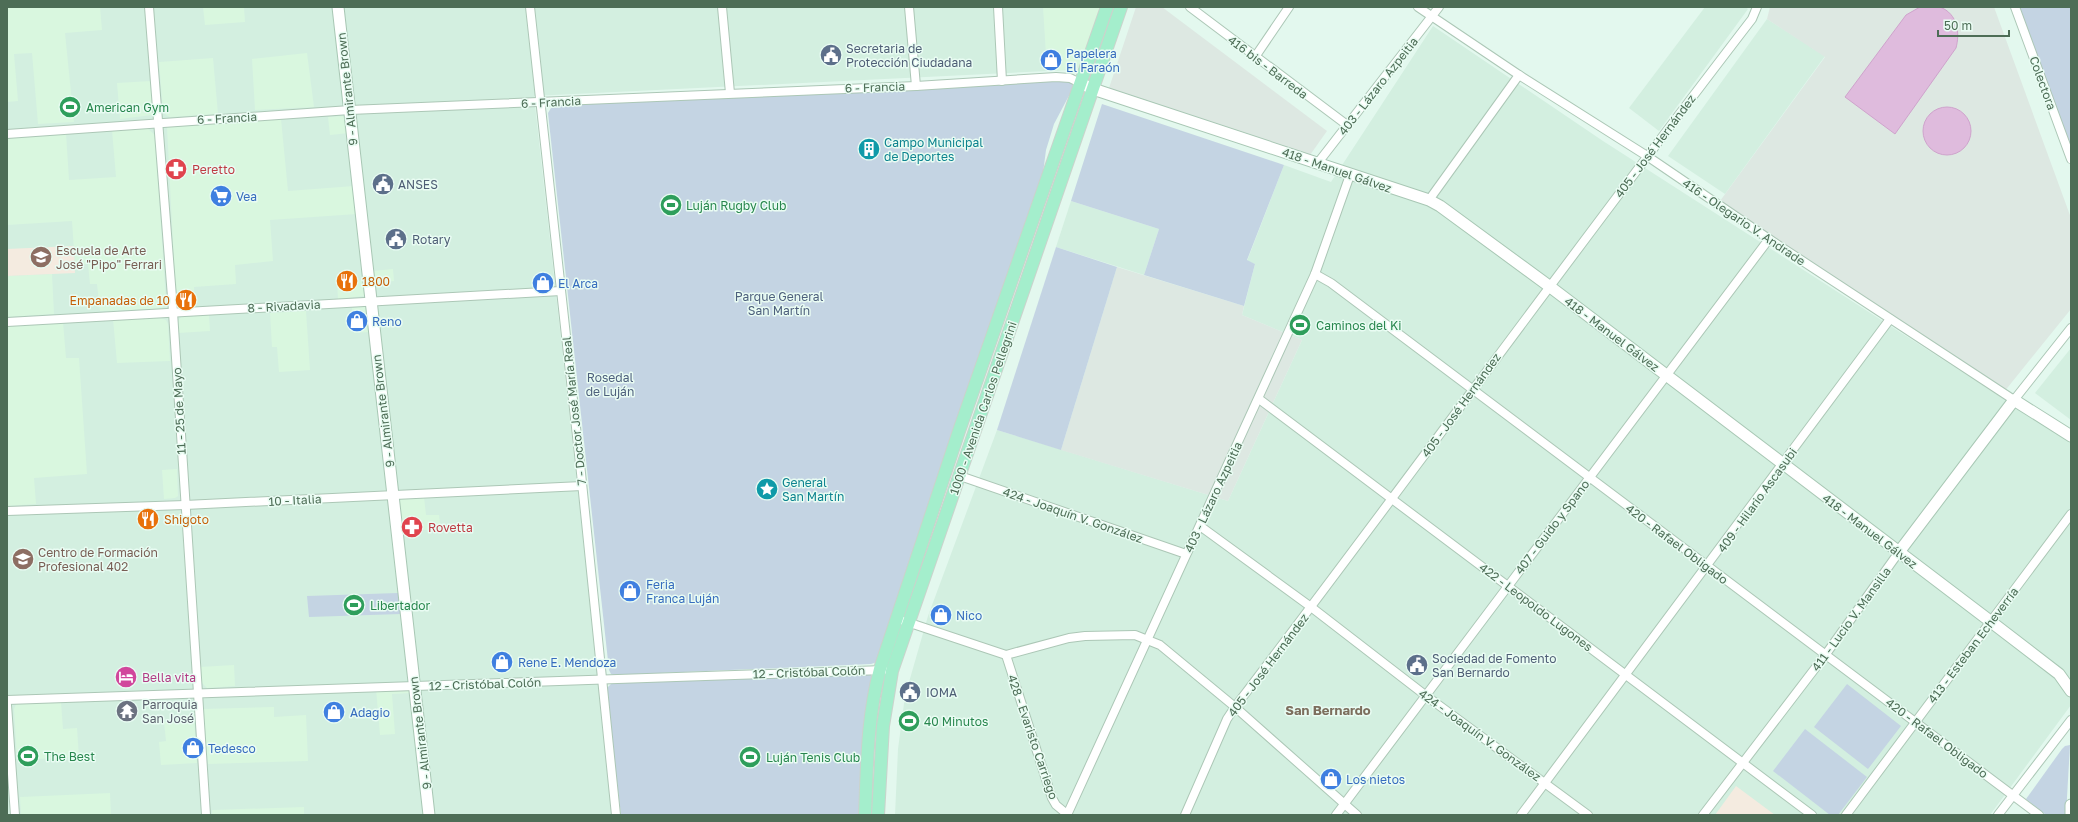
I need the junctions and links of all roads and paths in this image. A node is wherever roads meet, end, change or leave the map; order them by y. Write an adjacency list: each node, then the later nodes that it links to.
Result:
1 (150, 7): 25 (street, 11 - 25 de Mayo)
2 (338, 7): 24 (street, 9 - Almirante Brown)
3 (530, 7): 23 (street, 7 - Doctor José María Real)
4 (722, 7): 22 (street)
5 (909, 7): 20 (street)
6 (998, 7): 18 (street)
7 (1107, 7): 19 (main road, 1000 - Avenida Carlos Pellegrini)
8 (1121, 7): 21 (main road, 1000 - Avenida Carlos Pellegrini)
9 (1190, 7): 16 (street, 416 bis - Barreda)
10 (1289, 7): 16 (street)
11 (1418, 7): 15 (street, 416 - Olegario V. Andrade)
12 (1439, 7): 15 (street, 403 - Lázaro Azpeitia)
13 (1757, 7): 28 (street, 405 - José Hernández)
14 (2015, 7): 29 (street, Colectora)
15 (1432, 17): 17 (street, 416 - Olegario V. Andrade); 26 (street, 403 - Lázaro Azpeitia)
16 (1255, 57): 26 (street, 416 bis - Barreda)
17 (1520, 75): 28 (street, 416 - Olegario V. Andrade); 32 (street)
18 (1002, 81): 19 (street, 6 - Francia); 20 (street, 6 - Francia)
19 (1080, 83): 21 (street, 6 - Francia); 62 (main road, 1000 - Avenida Carlos Pellegrini)
20 (916, 86): 22 (street, 6 - Francia)
21 (1093, 89): 30 (street, 418 - Manuel Gálvez); 48 (main road, 1000 - Avenida Carlos Pellegrini)
22 (730, 93): 23 (street, 6 - Francia)
23 (540, 103): 24 (street, 6 - Francia); 36 (street, 7 - Doctor José María Real)
24 (350, 110): 25 (street, 6 - Francia); 37 (street, 9 - Almirante Brown)
25 (159, 122): 27 (street, 6 - Francia); 38 (street, 11 - 25 de Mayo)
26 (1347, 125): 30 (street, 403 - Lázaro Azpeitia)
27 (7, 134)
28 (1647, 156): 33 (street, 416 - Olegario V. Andrade); 35 (street, 405 - José Hernández)
29 (2071, 159)
30 (1317, 164): 31 (street, 418 - Manuel Gálvez)
31 (1350, 175): 32 (street, 418 - Manuel Gálvez); 34 (street, 403 - Lázaro Azpeitia)
32 (1429, 200): 35 (street, 418 - Manuel Gálvez)
33 (1768, 239): 39 (street, 416 - Olegario V. Andrade); 42 (street, 407 - Guido y Spano)
34 (1315, 274): 43 (street, 420 - Rafael Obligado); 44 (street, 403 - Lázaro Azpeitia)
35 (1549, 286): 42 (street, 418 - Manuel Gálvez); 43 (street, 405 - José Hernández)
36 (562, 290): 37 (street, 8 - Rivadavia); 50 (street, 7 - Doctor José María Real)
37 (370, 301): 38 (street, 8 - Rivadavia); 51 (street, 9 - Almirante Brown)
38 (173, 312): 40 (street, 8 - Rivadavia); 53 (street, 11 - 25 de Mayo)
39 (1890, 320): 45 (street, 416 - Olegario V. Andrade); 47 (street, 409 - Hilario Ascasubi)
40 (7, 322)
41 (2071, 328): 45 (street, 411 - Lucio V. Mansilla)
42 (1666, 375): 47 (street, 418 - Manuel Gálvez); 49 (street, 407 - Guido y Spano)
43 (1472, 389): 49 (street, 420 - Rafael Obligado); 52 (street, 405 - José Hernández)
44 (1259, 399): 52 (street, 422 - Leopoldo Lugones); 56 (street, 403 - Lázaro Azpeitia)
45 (2014, 400): 46 (street, 416 - Olegario V. Andrade); 57 (street, 411 - Lucio V. Mansilla)
46 (2071, 436)
47 (1783, 465): 57 (street, 418 - Manuel Gálvez); 59 (street, 409 - Hilario Ascasubi)
48 (960, 476): 58 (street, 424 - Joaquín V. González); 62 (main road, 1000 - Avenida Carlos Pellegrini)
49 (1589, 478): 59 (street, 420 - Rafael Obligado); 60 (street, 407 - Guido y Spano)
50 (582, 486): 51 (street, 10 - Italia); 69 (street, 7 - Doctor José María Real)
51 (393, 496): 53 (street, 10 - Italia); 70 (street, 9 - Almirante Brown)
52 (1392, 499): 60 (street, 422 - Leopoldo Lugones); 61 (street, 405 - José Hernández)
53 (185, 505): 54 (street, 10 - Italia); 72 (street, 11 - 25 de Mayo)
54 (7, 511)
55 (2071, 514): 63 (street, 413 - Esteban Echeverría)
56 (1200, 526): 58 (street, 403 - Lázaro Azpeitia); 61 (street, 424 - Joaquín V. González)
57 (1899, 552): 63 (street, 418 - Manuel Gálvez); 65 (street, 411 - Lucio V. Mansilla)
58 (1186, 554): 64 (street, 403 - Lázaro Azpeitia)
59 (1708, 567): 65 (street, 420 - Rafael Obligado); 68 (street, 409 - Hilario Ascasubi)
60 (1507, 586): 68 (street, 422 - Leopoldo Lugones); 73 (street, 407 - Guido y Spano)
61 (1311, 607): 73 (street, 424 - Joaquín V. González); 76 (street, 405 - José Hernández)
62 (903, 620): 66 (street); 67 (main road, 1000 - Avenida Carlos Pellegrini)
63 (1990, 621): 71 (street, 418 - Manuel Gálvez); 78 (street, 413 - Esteban Echeverría)
64 (1147, 639): 66 (street); 76 (street); 90 (street, 403 - Lázaro Azpeitia)
65 (1826, 654): 78 (street, 420 - Rafael Obligado); 79 (street, 411 - Lucio V. Mansilla)
66 (1006, 655): 90 (street, 428 - Evaristo Carriego)
67 (886, 670): 69 (street, 12 - Cristóbal Colón); 88 (main road, 1000 - Avenida Carlos Pellegrini); 89 (main road, 1000 - Avenida Carlos Pellegrini)
68 (1626, 675): 79 (street, 422 - Leopoldo Lugones); 80 (street, 409 - Hilario Ascasubi)
69 (601, 680): 70 (street, 12 - Cristóbal Colón); 87 (street, 7 - Doctor José María Real)
70 (415, 686): 72 (street, 12 - Cristóbal Colón); 86 (street, 9 - Almirante Brown)
71 (2071, 691)
72 (197, 693): 74 (street, 12 - Cristóbal Colón); 85 (street, 11 - 25 de Mayo)
73 (1425, 695): 80 (street, 424 - Joaquín V. González); 82 (street, 407 - Guido y Spano)
74 (7, 700)
75 (7, 705): 84 (street)
76 (1235, 707): 82 (street); 91 (street, 405 - José Hernández)
77 (2071, 720): 81 (street)
78 (1915, 722): 81 (street, 420 - Rafael Obligado); 98 (street, 413 - Esteban Echeverría)
79 (1743, 763): 96 (street, 411 - Lucio V. Mansilla); 97 (street, 422 - Leopoldo Lugones)
80 (1546, 782): 94 (street, 409 - Hilario Ascasubi); 95 (street, 424 - Joaquín V. González)
81 (2013, 796): 99 (street); 100 (street, 420 - Rafael Obligado)
82 (1344, 803): 92 (street, 407 - Guido y Spano); 93 (street)
83 (2071, 805): 101 (street)
84 (15, 815)
85 (206, 815)
86 (429, 815)
87 (616, 815)
88 (865, 815)
89 (878, 815)
90 (1067, 815)
91 (1185, 815)
92 (1336, 815)
93 (1357, 815)
94 (1521, 815)
95 (1588, 815)
96 (1703, 815)
97 (1812, 815)
98 (1846, 815)
99 (1998, 815)
100 (2039, 815)
101 (2070, 815)

